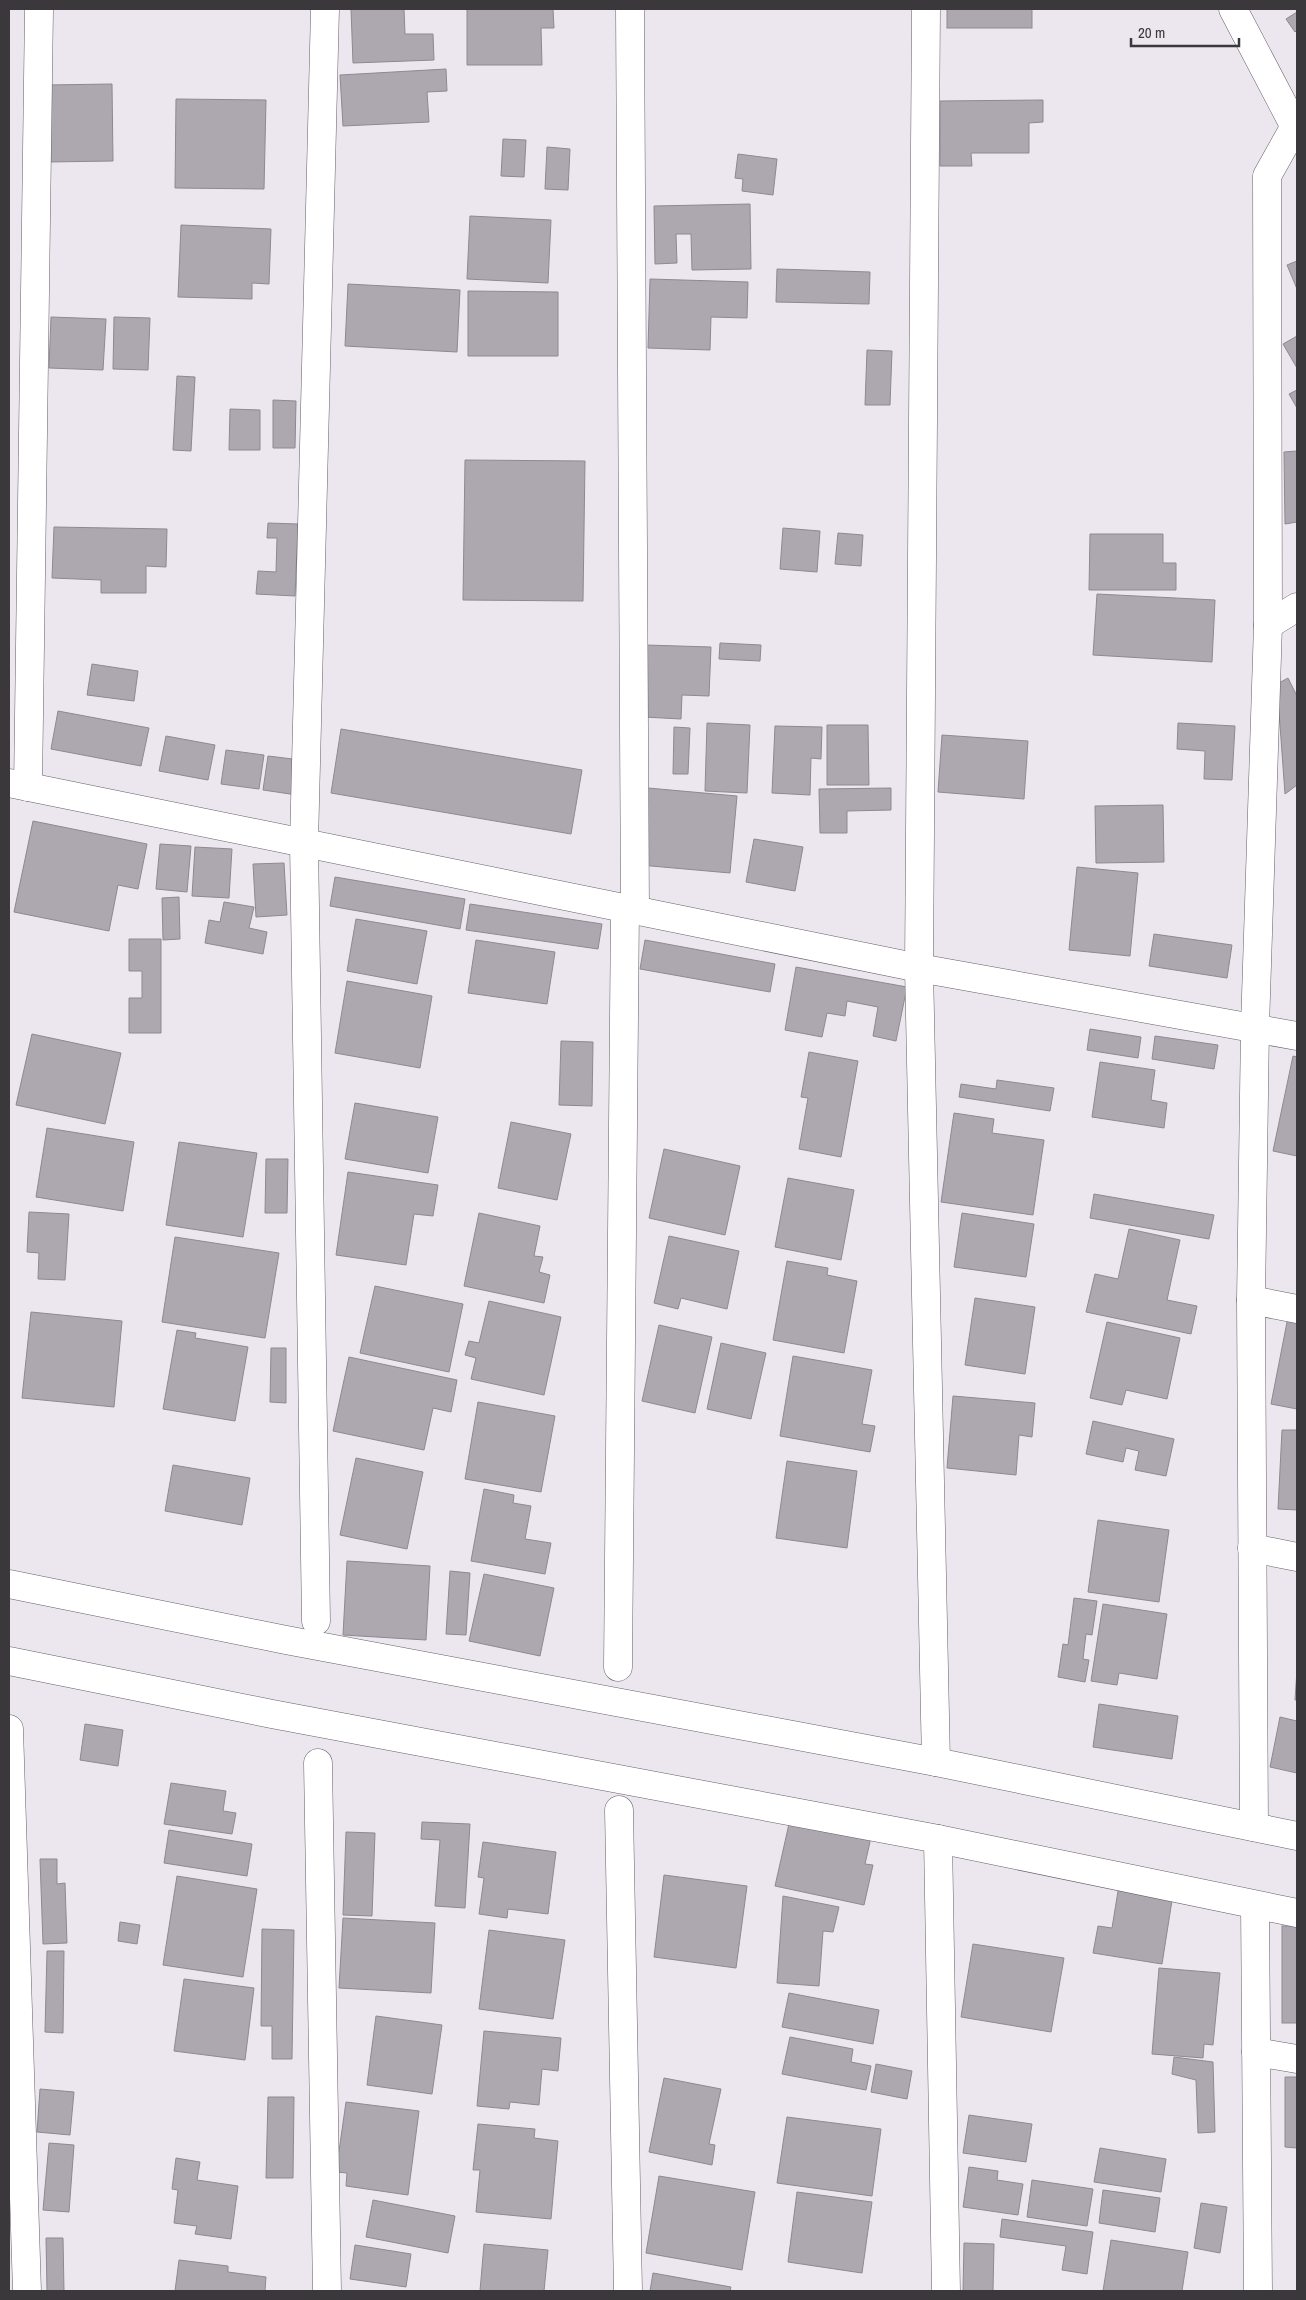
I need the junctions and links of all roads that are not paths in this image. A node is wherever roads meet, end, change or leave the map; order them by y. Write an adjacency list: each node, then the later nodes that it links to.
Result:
1 (39, 9): 9 (street)
2 (325, 9): 10 (street)
3 (630, 9): 11 (street)
4 (926, 9): 12 (street)
5 (1234, 9): 6 (street)
6 (1296, 128): 8 (street)
7 (1297, 607): 8 (street)
8 (1268, 625): 13 (street)
9 (18, 785): 10 (street)
10 (304, 843): 11 (street); 20 (street)
11 (630, 909): 12 (street); 22 (street)
12 (919, 968): 13 (street); 24 (street)
13 (1254, 1027): 14 (street); 15 (street)
14 (1297, 1036)
15 (1250, 1300): 16 (street); 17 (street)
16 (1297, 1309)
17 (1252, 1548): 18 (street); 27 (street)
18 (1297, 1557)
19 (9, 1584): 24 (street)
20 (316, 1622)
21 (9, 1661): 29 (street)
22 (618, 1667)
23 (9, 1729): 34 (street)
24 (936, 1762): 27 (street)
25 (318, 1763): 35 (street)
26 (619, 1810): 36 (street)
27 (1254, 1827): 28 (street)
28 (1297, 1836)
29 (938, 1840): 30 (street); 37 (street)
30 (1255, 1905): 31 (street); 32 (street)
31 (1297, 1913)
32 (1256, 2052): 33 (street); 38 (street)
33 (1297, 2059)
34 (27, 2291)
35 (327, 2291)
36 (628, 2291)
37 (946, 2291)
38 (1258, 2291)

